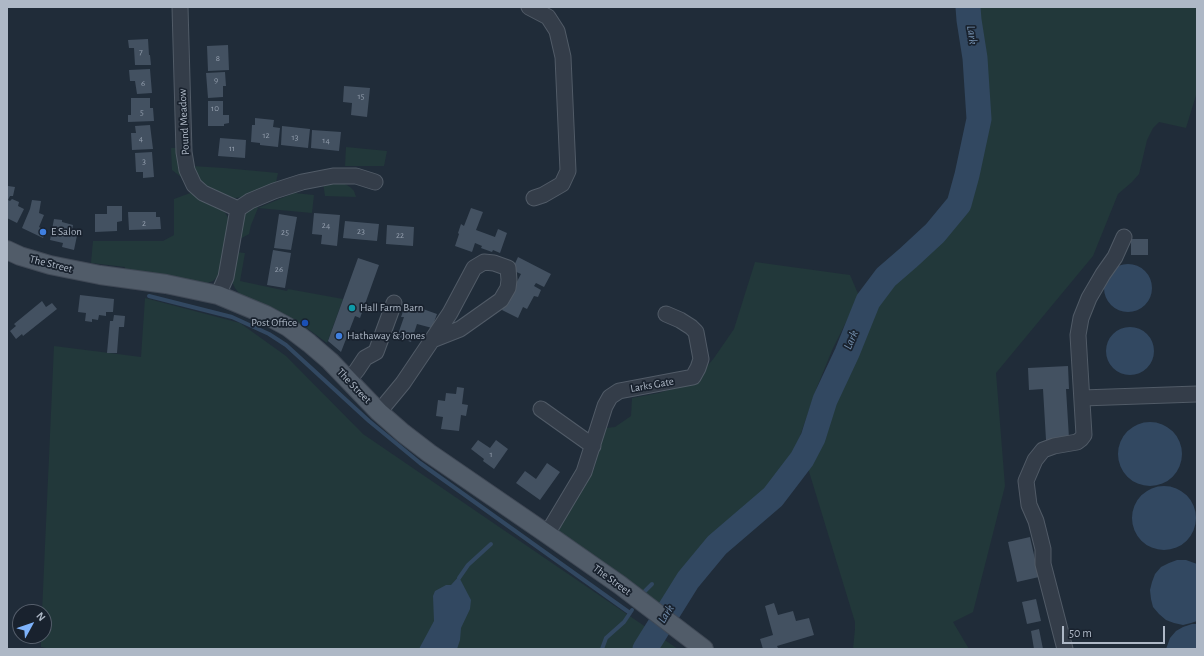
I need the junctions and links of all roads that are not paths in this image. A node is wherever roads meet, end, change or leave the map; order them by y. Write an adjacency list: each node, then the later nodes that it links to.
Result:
1 (180, 7): 5 (street, Pound Meadow)
2 (529, 7): 4 (street)
3 (375, 182): 5 (street)
4 (534, 198)
5 (238, 209): 8 (street)
6 (1124, 237): 14 (street)
7 (7, 250): 8 (main road, The Street)
8 (218, 295): 12 (main road, The Street)
9 (394, 302): 12 (street)
10 (666, 314): 17 (street, Larks Gate)
11 (432, 340): 11 (street); 16 (street)
12 (349, 380): 16 (main road, The Street)
13 (1197, 394): 14 (street)
14 (1082, 398): 20 (street)
15 (541, 409): 17 (street)
16 (380, 412): 18 (main road, The Street)
17 (593, 446): 18 (street, Larks Gate)
18 (548, 534): 19 (main road, The Street)
19 (704, 649)
20 (1065, 649)

